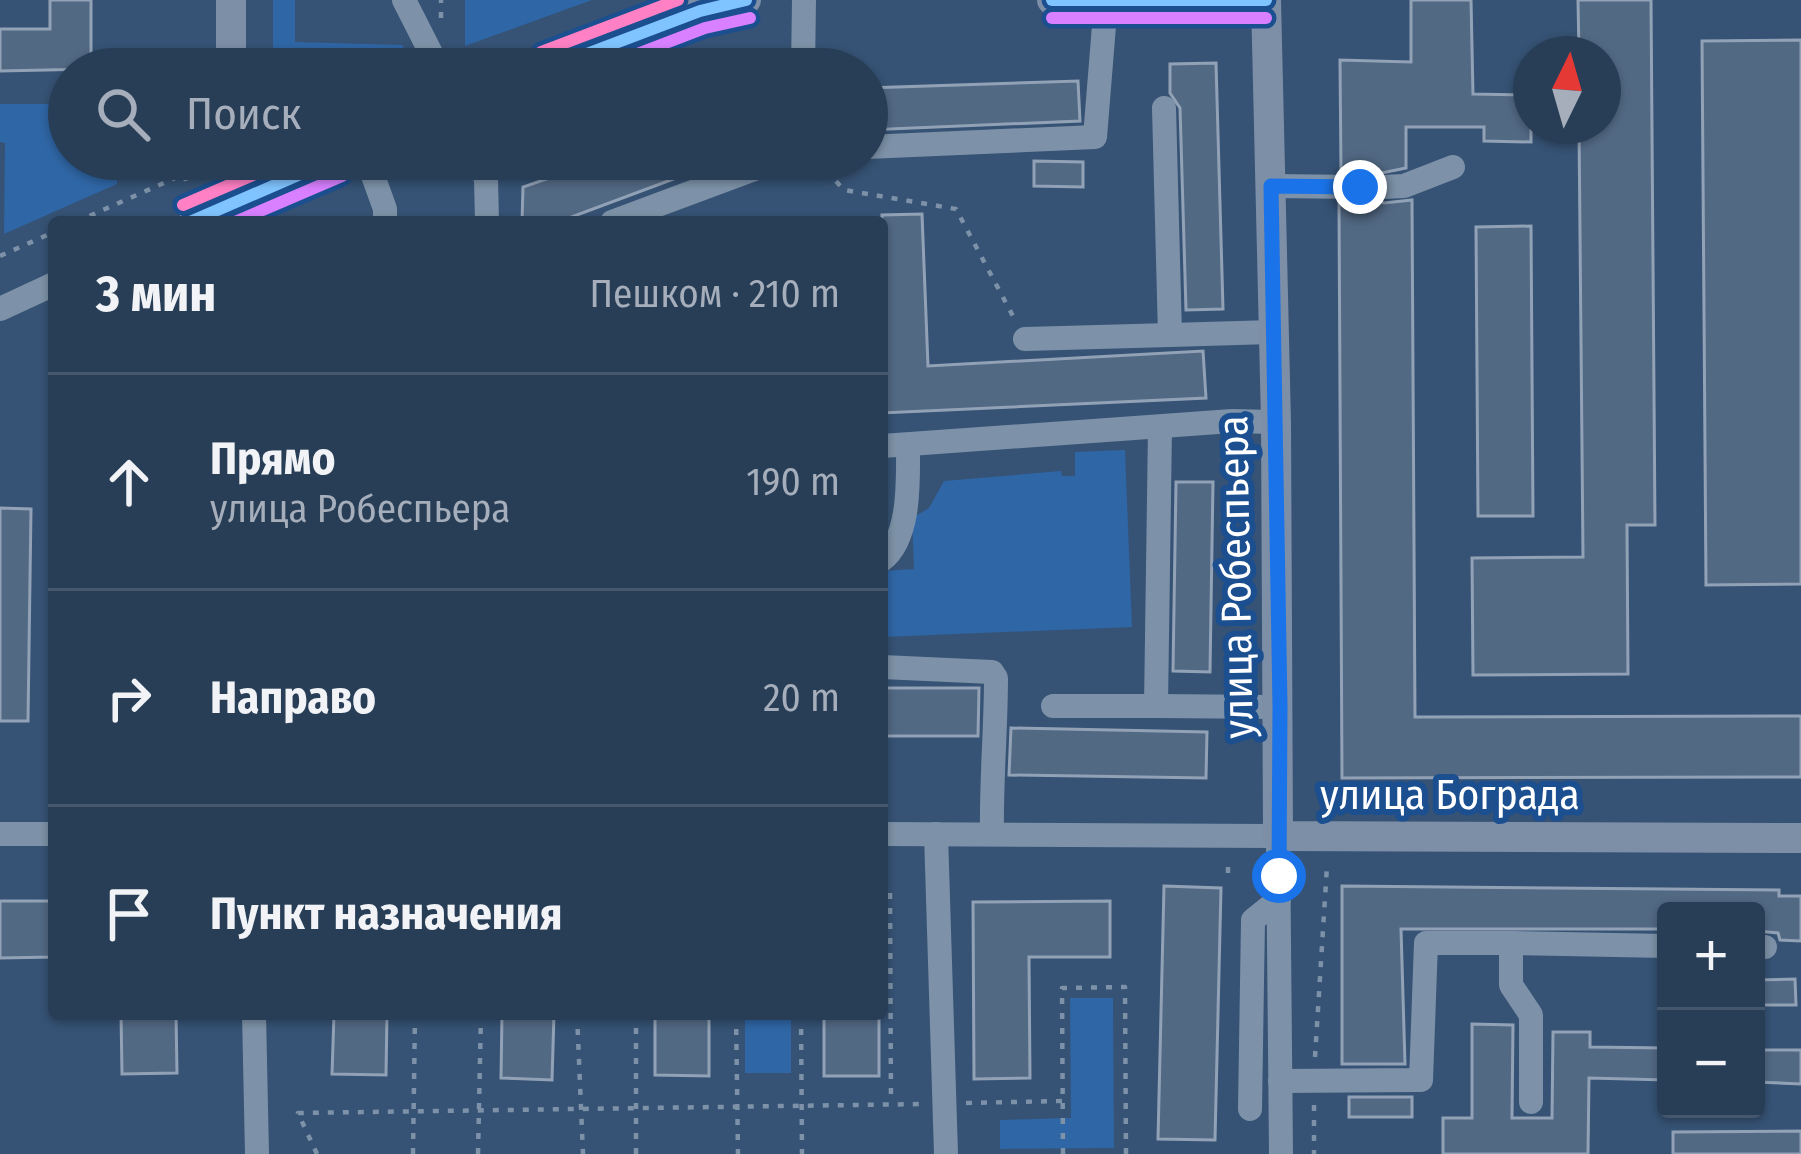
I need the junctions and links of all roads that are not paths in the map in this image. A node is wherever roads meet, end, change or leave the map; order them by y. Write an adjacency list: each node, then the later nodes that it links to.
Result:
1 (231, 0): 8 (main road)
2 (404, 0): 9 (street)
3 (746, 0): 10 (main road)
4 (804, 0): 11 (street)
5 (1052, 0): 6 (main road)
6 (1106, 1): 7 (main road); 13 (street)
7 (1266, 1): 20 (main road, улица Робеспьера)
8 (231, 48)
9 (428, 48)
10 (602, 48)
11 (803, 48)
12 (1164, 109): 28 (street)
13 (888, 146)
14 (1453, 167): 20 (street)
15 (239, 180): 21 (main road)
16 (297, 180): 21 (main road)
17 (375, 180): 22 (street)
18 (486, 180): 23 (street)
19 (725, 180): 24 (street)
20 (1271, 186): 27 (main road, улица Робеспьера)
21 (243, 210)
22 (386, 216)
23 (487, 216)
24 (628, 216)
25 (48, 287): 26 (street)
26 (0, 309)
27 (1274, 332): 28 (street); 30 (main road, улица Робеспьера)
28 (1170, 334): 29 (street)
29 (1025, 339)
30 (1276, 422): 31 (street); 37 (main road, улица Робеспьера)
31 (1160, 428): 32 (street); 36 (street)
32 (895, 446): 33 (street)
33 (888, 554)
34 (888, 667): 42 (street)
35 (1053, 706): 36 (street)
36 (1156, 706): 37 (street)
37 (1280, 706): 43 (main road, улица Робеспьера)
38 (0, 834): 39 (street)
39 (48, 834)
40 (888, 834): 41 (street, улица Бограда)
41 (936, 834): 42 (street, улица Бограда); 53 (street)
42 (992, 834): 43 (street, улица Бограда)
43 (1278, 836): 44 (main road, улица Бограда); 45 (street, улица Робеспьера)
44 (1801, 838)
45 (1279, 899): 49 (street, улица Робеспьера); 51 (street)
46 (1511, 944): 47 (street); 49 (street); 50 (street)
47 (1657, 946)
48 (254, 1020): 52 (street)
49 (1280, 1082): 54 (street, улица Робеспьера)
50 (1531, 1102)
51 (1250, 1109)
52 (257, 1154)
53 (946, 1154)
54 (1281, 1154)

